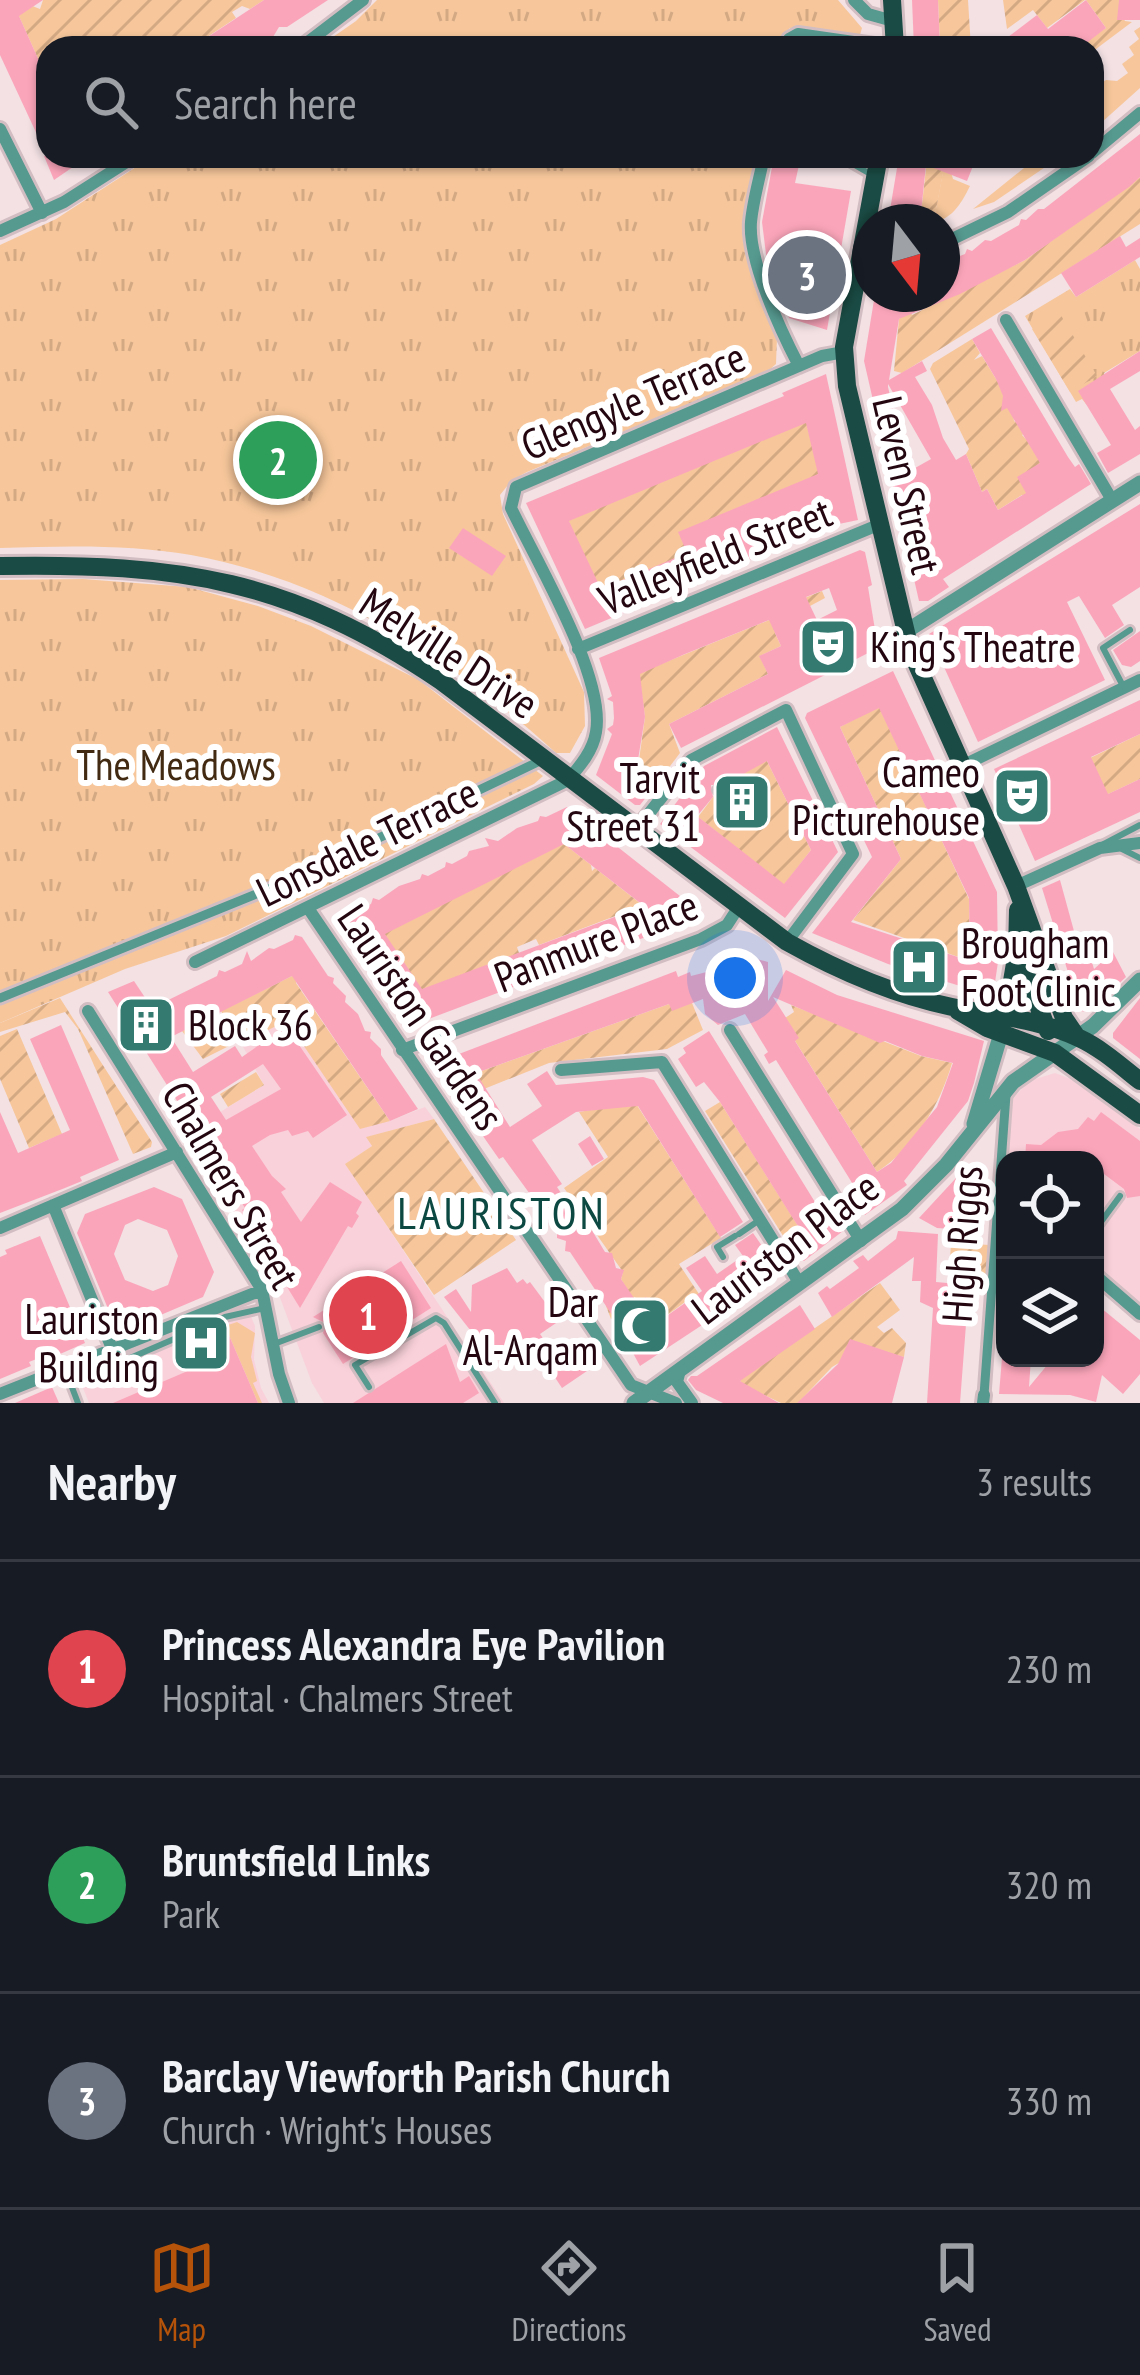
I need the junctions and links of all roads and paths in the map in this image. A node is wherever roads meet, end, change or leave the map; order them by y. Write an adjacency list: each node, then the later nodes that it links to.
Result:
1 (363, 0): 4 (street)
2 (854, 0): 3 (street)
3 (892, 10)
4 (316, 36)
5 (1140, 112): 7 (street)
6 (0, 129): 13 (street)
7 (1104, 143)
8 (116, 168): 13 (street)
9 (761, 168): 19 (street)
10 (877, 168): 12 (main road, Leven Street)
11 (1071, 168): 15 (street)
12 (872, 204)
13 (42, 213): 14 (street)
14 (0, 231)
15 (960, 235)
16 (853, 312): 18 (main road, Leven Street)
17 (1006, 320): 21 (street)
18 (844, 352): 19 (street, Glengyle Terrace); 22 (main road, Leven Street)
19 (799, 366): 26 (street, Glengyle Terrace)
20 (1140, 483): 21 (street)
21 (1112, 500): 25 (street)
22 (878, 525): 25 (main road, Leven Street); 26 (street, Valleyfield Street)
23 (0, 566): 29 (main road, Melville Drive)
24 (1130, 630): 28 (lane)
25 (904, 632): 30 (main road, Leven Street)
26 (578, 649): 31 (street)
27 (1140, 680): 28 (street)
28 (1125, 688): 30 (street)
29 (544, 759): 31 (main road, Melville Drive); 46 (street)
30 (962, 766): 39 (main road, Leven Street)
31 (568, 780): 35 (main road, Melville Drive); 40 (street, Lonsdale Terrace)
32 (718, 790): 33 (lane)
33 (740, 818)
34 (1140, 824): 37 (lane)
35 (636, 830): 41 (main road, Melville Drive); 42 (street)
36 (1140, 843): 37 (street)
37 (1106, 847): 38 (lane); 39 (street)
38 (1140, 858)
39 (1018, 893): 43 (main road); 49 (main road, Leven Street)
40 (308, 908): 44 (street, Lonsdale Terrace); 51 (street, Lauriston Gardens)
41 (738, 908): 42 (main road, Melville Drive); 51 (street, Panmure Place)
42 (787, 942): 48 (main road, Melville Drive)
43 (1017, 952): 48 (main road); 49 (main road)
44 (194, 962)
45 (1140, 981): 49 (street)
46 (0, 998)
47 (88, 1011): 59 (street, Chalmers Street)
48 (1004, 1024): 49 (main road); 52 (main road); 57 (street, Lauriston Place)
49 (1063, 1029): 52 (main road); 54 (main road)
50 (730, 1030): 65 (street)
51 (402, 1050): 81 (street, Lauriston Gardens)
52 (1055, 1053): 55 (street, Lauriston Place); 56 (main road)
53 (561, 1070): 63 (street)
54 (1140, 1081)
55 (1006, 1090): 57 (street, Lauriston Place); 58 (street, High Riggs)
56 (1140, 1115)
57 (968, 1138): 65 (street, Lauriston Place)
58 (1004, 1151)
59 (177, 1152): 61 (street); 69 (street, Chalmers Street)
60 (1120, 1196): 62 (lane)
61 (53, 1205): 64 (street); 75 (street)
62 (1104, 1218)
63 (761, 1219): 66 (lane); 68 (street)
64 (0, 1228)
65 (861, 1240): 68 (street, Lauriston Place)
66 (723, 1257)
67 (1104, 1283): 72 (street)
68 (800, 1284): 77 (street, Lauriston Place)
69 (262, 1290): 71 (street, Chalmers Street); 75 (street)
70 (996, 1294): 82 (street, High Riggs)
71 (269, 1308): 74 (street, Chalmers Street); 78 (lane)
72 (1140, 1314)
73 (319, 1327): 74 (lane)
74 (274, 1344): 84 (street, Chalmers Street)
75 (113, 1351): 76 (street)
76 (65, 1369): 80 (street); 83 (lane)
77 (680, 1370): 81 (street, Lauriston Place); 87 (street)
78 (100, 1371)
79 (369, 1387): 85 (lane)
80 (0, 1394)
81 (641, 1398): 86 (street)
82 (984, 1399)
83 (78, 1403)
84 (289, 1403)
85 (495, 1403)
86 (676, 1403)
87 (692, 1403)

